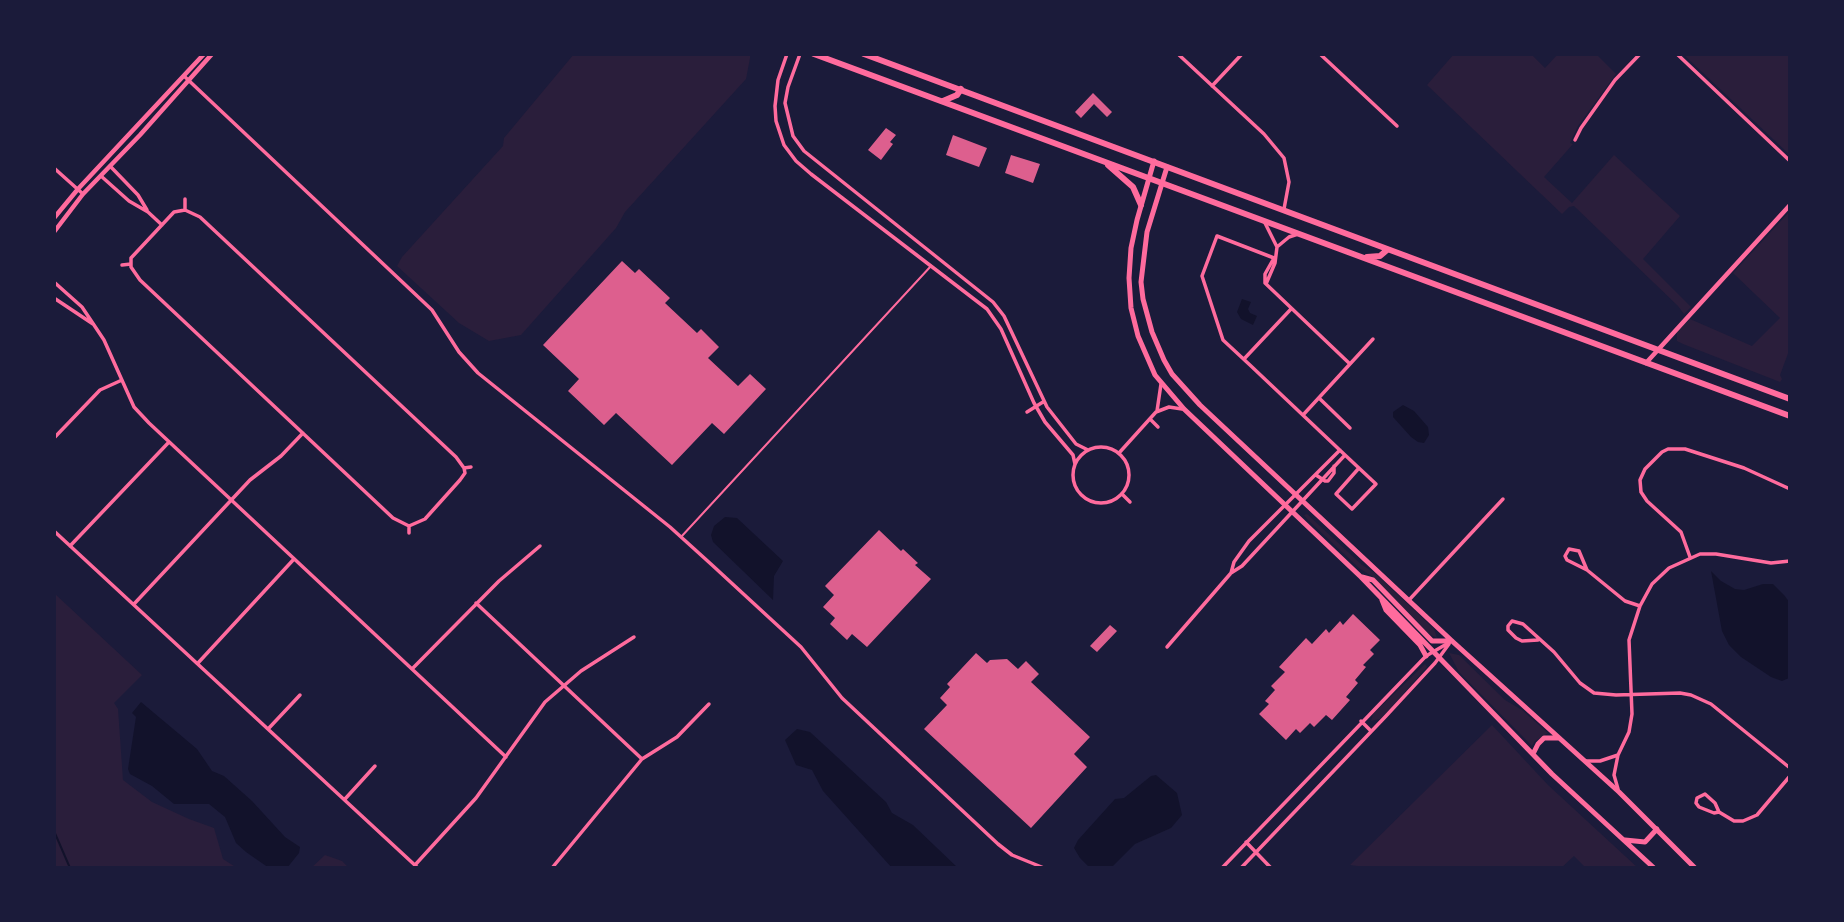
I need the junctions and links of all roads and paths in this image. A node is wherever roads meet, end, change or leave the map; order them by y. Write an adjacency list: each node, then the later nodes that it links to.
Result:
1 (204, 54): 12 (street)
2 (212, 54): 12 (street)
3 (787, 54): 36 (street)
4 (800, 54): 32 (street)
5 (814, 54): 15 (main road)
6 (864, 54): 14 (main road)
7 (1178, 54): 13 (street)
8 (1242, 54): 13 (street)
9 (1320, 54): 16 (street)
10 (1640, 54): 17 (street)
11 (1677, 54): 20 (street)
12 (186, 78): 21 (street); 27 (street); 100 (street)
13 (1212, 86): 35 (street)
14 (961, 89): 15 (main road); 19 (main road)
15 (942, 101): 18 (main road)
16 (1397, 126)
17 (1575, 141)
18 (1104, 161): 25 (main road); 30 (main road)
19 (1154, 161): 22 (main road); 25 (main road)
20 (1790, 161)
21 (110, 166): 24 (street); 34 (street)
22 (1167, 167): 26 (main road); 35 (main road)
23 (54, 168): 27 (street)
24 (100, 176): 28 (street); 34 (street)
25 (1149, 178): 26 (main road); 30 (main road)
26 (1162, 183): 38 (main road); 90 (main road)
27 (78, 189): 28 (street); 37 (street)
28 (83, 194): 40 (street)
29 (184, 198): 33 (street)
30 (1141, 205): 62 (main road)
31 (1790, 205): 57 (street)
32 (875, 209): 36 (street); 44 (street)
33 (185, 210): 39 (street); 84 (street)
34 (148, 212): 39 (street)
35 (1284, 212): 43 (main road)
36 (868, 217): 49 (street)
37 (54, 218)
38 (1263, 220): 41 (main road); 42 (street)
39 (162, 225): 47 (street)
40 (54, 232)
41 (1298, 234): 42 (street); 45 (main road)
42 (1278, 247): 46 (street)
43 (1387, 250): 45 (main road); 57 (main road)
44 (937, 257): 49 (street); 52 (street)
45 (1362, 257): 59 (main road)
46 (1274, 258): 53 (street); 58 (street)
47 (131, 264): 48 (street); 75 (street)
48 (122, 265)
49 (932, 266): 54 (street); 100 (lane)
50 (54, 282): 55 (street)
51 (54, 298): 55 (street)
52 (998, 309): 54 (street); 65 (street)
53 (1291, 309): 58 (street); 60 (street)
54 (992, 315): 66 (street)
55 (94, 325): 61 (street)
56 (1373, 339): 60 (street)
57 (1656, 351): 59 (street); 64 (main road)
58 (1244, 359): 70 (street)
59 (1646, 363): 71 (main road)
60 (1350, 364): 63 (street)
61 (121, 380): 76 (street); 77 (street)
62 (1161, 382): 67 (main road); 69 (street)
63 (1318, 398): 70 (street); 74 (street)
64 (1790, 400)
65 (1044, 401): 66 (street); 78 (street)
66 (1036, 406): 68 (street); 82 (street)
67 (1184, 409): 69 (street); 95 (main road)
68 (1027, 412)
69 (1156, 412): 72 (street)
70 (1303, 415): 79 (street)
71 (1790, 416)
72 (1150, 419): 73 (street); 80 (street)
73 (1158, 427)
74 (1350, 428)
75 (303, 433): 92 (street); 97 (street)
76 (54, 438)
77 (169, 442): 92 (street); 101 (street)
78 (1087, 450): 80 (street); 82 (street)
79 (1340, 450): 81 (street); 86 (street)
80 (1119, 453): 89 (street)
81 (1345, 455): 85 (street); 87 (street)
82 (1074, 464): 89 (street)
83 (471, 467): 84 (street)
84 (464, 468): 97 (street)
85 (1359, 468): 85 (street)
86 (1316, 475): 87 (street); 90 (street)
87 (1321, 479): 94 (street)
88 (1790, 489): 103 (street)
89 (1122, 494): 93 (street)
90 (1295, 494): 94 (main road); 95 (street)
91 (1503, 499): 110 (street)
92 (232, 500): 104 (street); 112 (street)
93 (1130, 502)
94 (1303, 502): 96 (street); 110 (main road)
95 (1284, 505): 96 (main road); 107 (street)
96 (1292, 513): 107 (street); 108 (main road)
97 (409, 526): 99 (street)
98 (54, 531): 101 (street)
99 (409, 533)
100 (681, 537): 148 (street)
101 (70, 546): 112 (street)
102 (540, 546): 111 (street)
103 (1690, 557): 105 (street); 113 (street)
104 (294, 559): 121 (street); 122 (street)
105 (1790, 561)
106 (1587, 570): 106 (street); 113 (street)
107 (1231, 573): 117 (street)
108 (1361, 577): 109 (main road); 116 (main road)
109 (1381, 597): 118 (main road); 119 (main road)
110 (1409, 600): 116 (main road)
111 (476, 603): 122 (street); 123 (street)
112 (134, 604): 121 (street)
113 (1640, 606): 124 (street)
114 (634, 637): 123 (street)
115 (1538, 640): 115 (street); 124 (street)
116 (1452, 641): 118 (street); 120 (street); 130 (main road)
117 (1167, 646)
118 (1434, 651): 119 (street); 120 (main road)
119 (1426, 656): 127 (street)
120 (1439, 657): 129 (street); 131 (main road)
121 (198, 663): 128 (street)
122 (412, 669): 133 (street)
123 (564, 685): 133 (street); 134 (street)
124 (1631, 694): 132 (street); 137 (street)
125 (300, 695): 128 (street)
126 (709, 704): 134 (street)
127 (1361, 721): 129 (street); 144 (street)
128 (269, 729): 140 (street)
129 (1371, 731): 145 (street)
130 (1558, 738): 131 (main road); 135 (main road)
131 (1533, 754): 143 (main road)
132 (1618, 755): 135 (street); 139 (street)
133 (506, 757): 146 (street)
134 (642, 759): 147 (street)
135 (1584, 761): 139 (main road)
136 (375, 766): 140 (street)
137 (1790, 768)
138 (1790, 776): 141 (street)
139 (1619, 792): 142 (main road)
140 (345, 799): 146 (street)
141 (1719, 812): 141 (street)
142 (1657, 829): 143 (main road); 153 (main road)
143 (1622, 839): 152 (main road)
144 (1246, 842): 145 (street); 149 (street)
145 (1256, 852): 150 (street); 151 (street)
146 (417, 866)
147 (552, 868)
148 (1044, 868)
149 (1222, 868)
150 (1241, 868)
151 (1270, 868)
152 (1654, 868)
153 (1695, 868)

